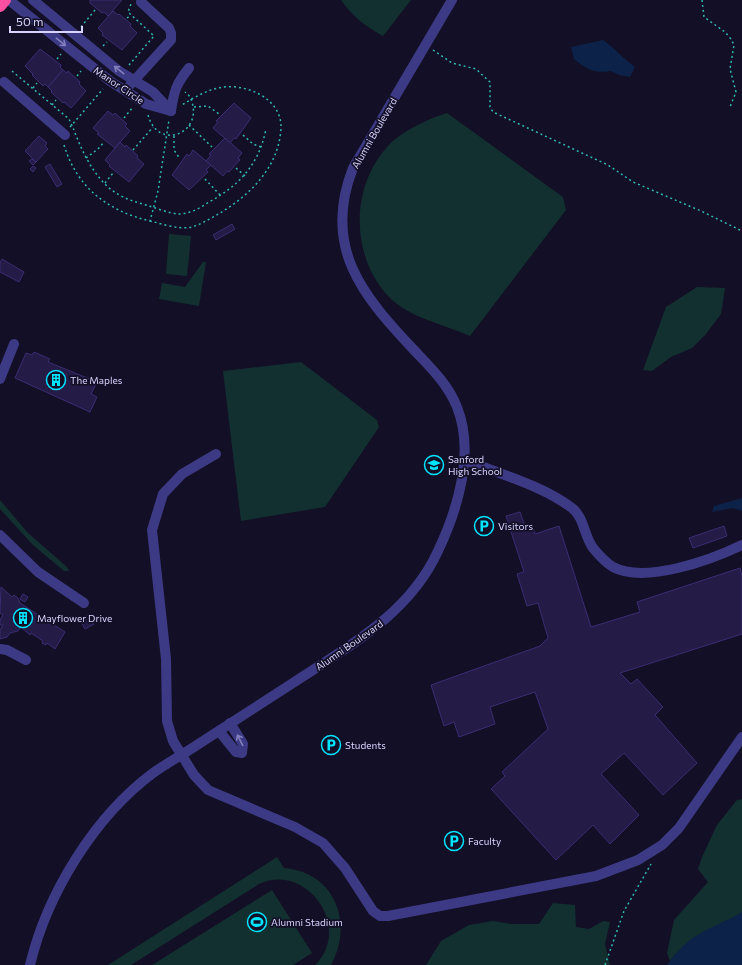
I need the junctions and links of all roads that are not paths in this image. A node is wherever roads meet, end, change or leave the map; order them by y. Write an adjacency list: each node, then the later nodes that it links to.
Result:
1 (5, 0): 6 (highway)
2 (9, 0): 10 (street, Manor Circle, one-way to 10)
3 (33, 0): 9 (street, Manor Circle, one-way to 3)
4 (452, 0): 16 (street, Alumni Boulevard)
5 (137, 1): 9 (street)
6 (0, 6)
7 (189, 68): 11 (street)
8 (4, 82): 12 (street)
9 (134, 82): 10 (street); 11 (street, Manor Circle)
10 (125, 91): 11 (street, Manor Circle)
11 (171, 111)
12 (65, 135)
13 (14, 344): 14 (street)
14 (0, 379)
15 (216, 454): 25 (street)
16 (464, 459): 18 (street); 22 (street, Alumni Boulevard)
17 (0, 535): 19 (street)
18 (742, 545)
19 (84, 603)
20 (0, 649): 21 (street)
21 (26, 660)
22 (230, 723): 23 (street, Alumni Boulevard); 23 (street, one-way to 22)
23 (219, 731): 25 (street, Alumni Boulevard)
24 (742, 736): 25 (street)
25 (181, 756): 26 (street, Alumni Boulevard)
26 (30, 965)

